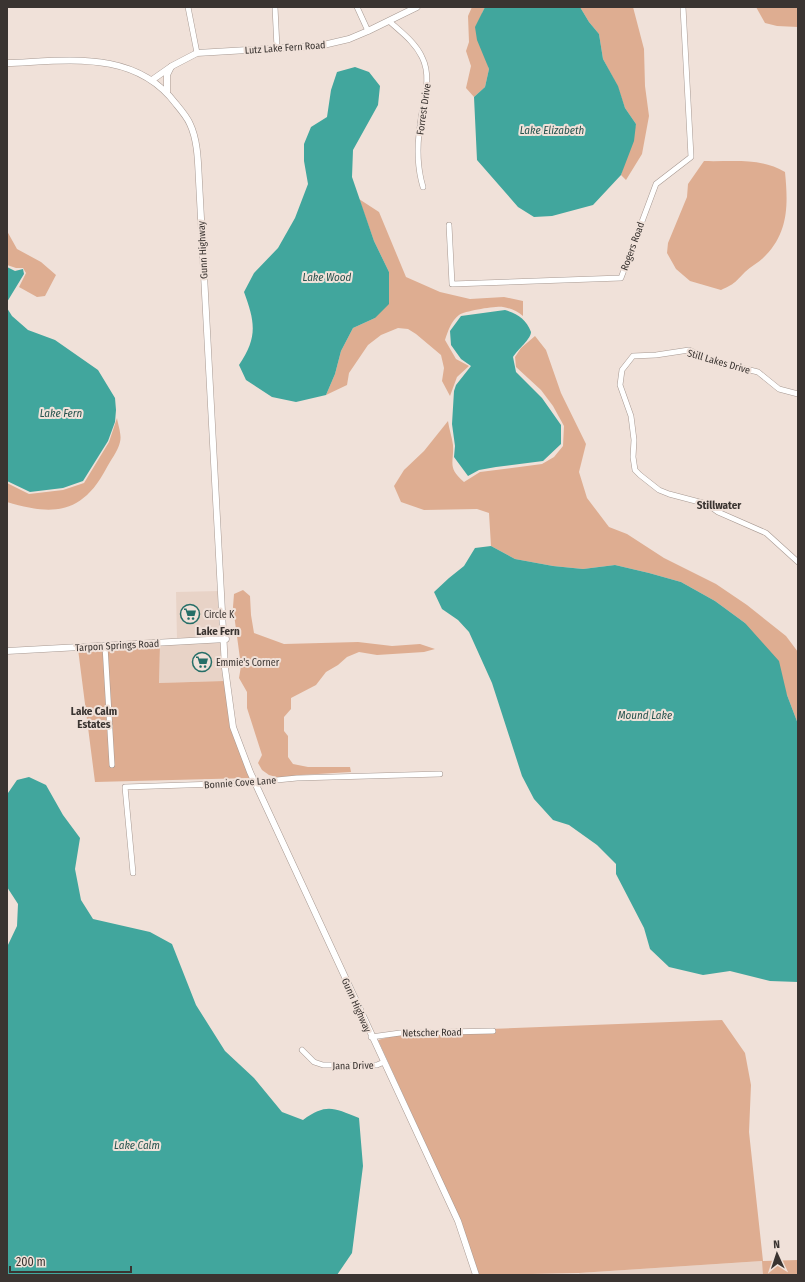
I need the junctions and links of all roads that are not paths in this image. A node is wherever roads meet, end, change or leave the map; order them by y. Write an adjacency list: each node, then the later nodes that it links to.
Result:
1 (188, 7): 9 (street)
2 (275, 7): 8 (street)
3 (357, 7): 7 (street)
4 (417, 7): 6 (main road, Lutz Lake Fern Road)
5 (683, 7): 15 (street, Rogers Road)
6 (389, 21): 7 (main road, Lutz Lake Fern Road); 14 (street, Forrest Drive)
7 (368, 31): 8 (main road, Lutz Lake Fern Road)
8 (277, 48): 9 (main road, Lutz Lake Fern Road)
9 (197, 53): 11 (main road, Lutz Lake Fern Road)
10 (7, 63): 12 (main road, Gunn Highway)
11 (172, 66): 12 (main road, Lutz Lake Fern Road); 13 (main road)
12 (152, 80): 13 (main road, Gunn Highway)
13 (167, 92): 18 (main road, Gunn Highway)
14 (423, 187)
15 (449, 225)
16 (798, 394): 17 (street, Still Lakes Drive)
17 (798, 562)
18 (226, 640): 19 (main road, Tarpon Springs Road); 23 (main road, Gunn Highway)
19 (105, 646): 20 (main road, Tarpon Springs Road); 21 (street)
20 (7, 651)
21 (112, 765)
22 (440, 774): 23 (street, Bonnie Cove Lane)
23 (255, 783): 24 (street, Bonnie Cove Lane); 26 (main road, Gunn Highway)
24 (133, 872)
25 (493, 1031): 26 (street, Netscher Road)
26 (371, 1037): 28 (main road, Gunn Highway)
27 (302, 1050): 28 (street, Jana Drive)
28 (384, 1062): 29 (main road, Gunn Highway)
29 (476, 1275)

